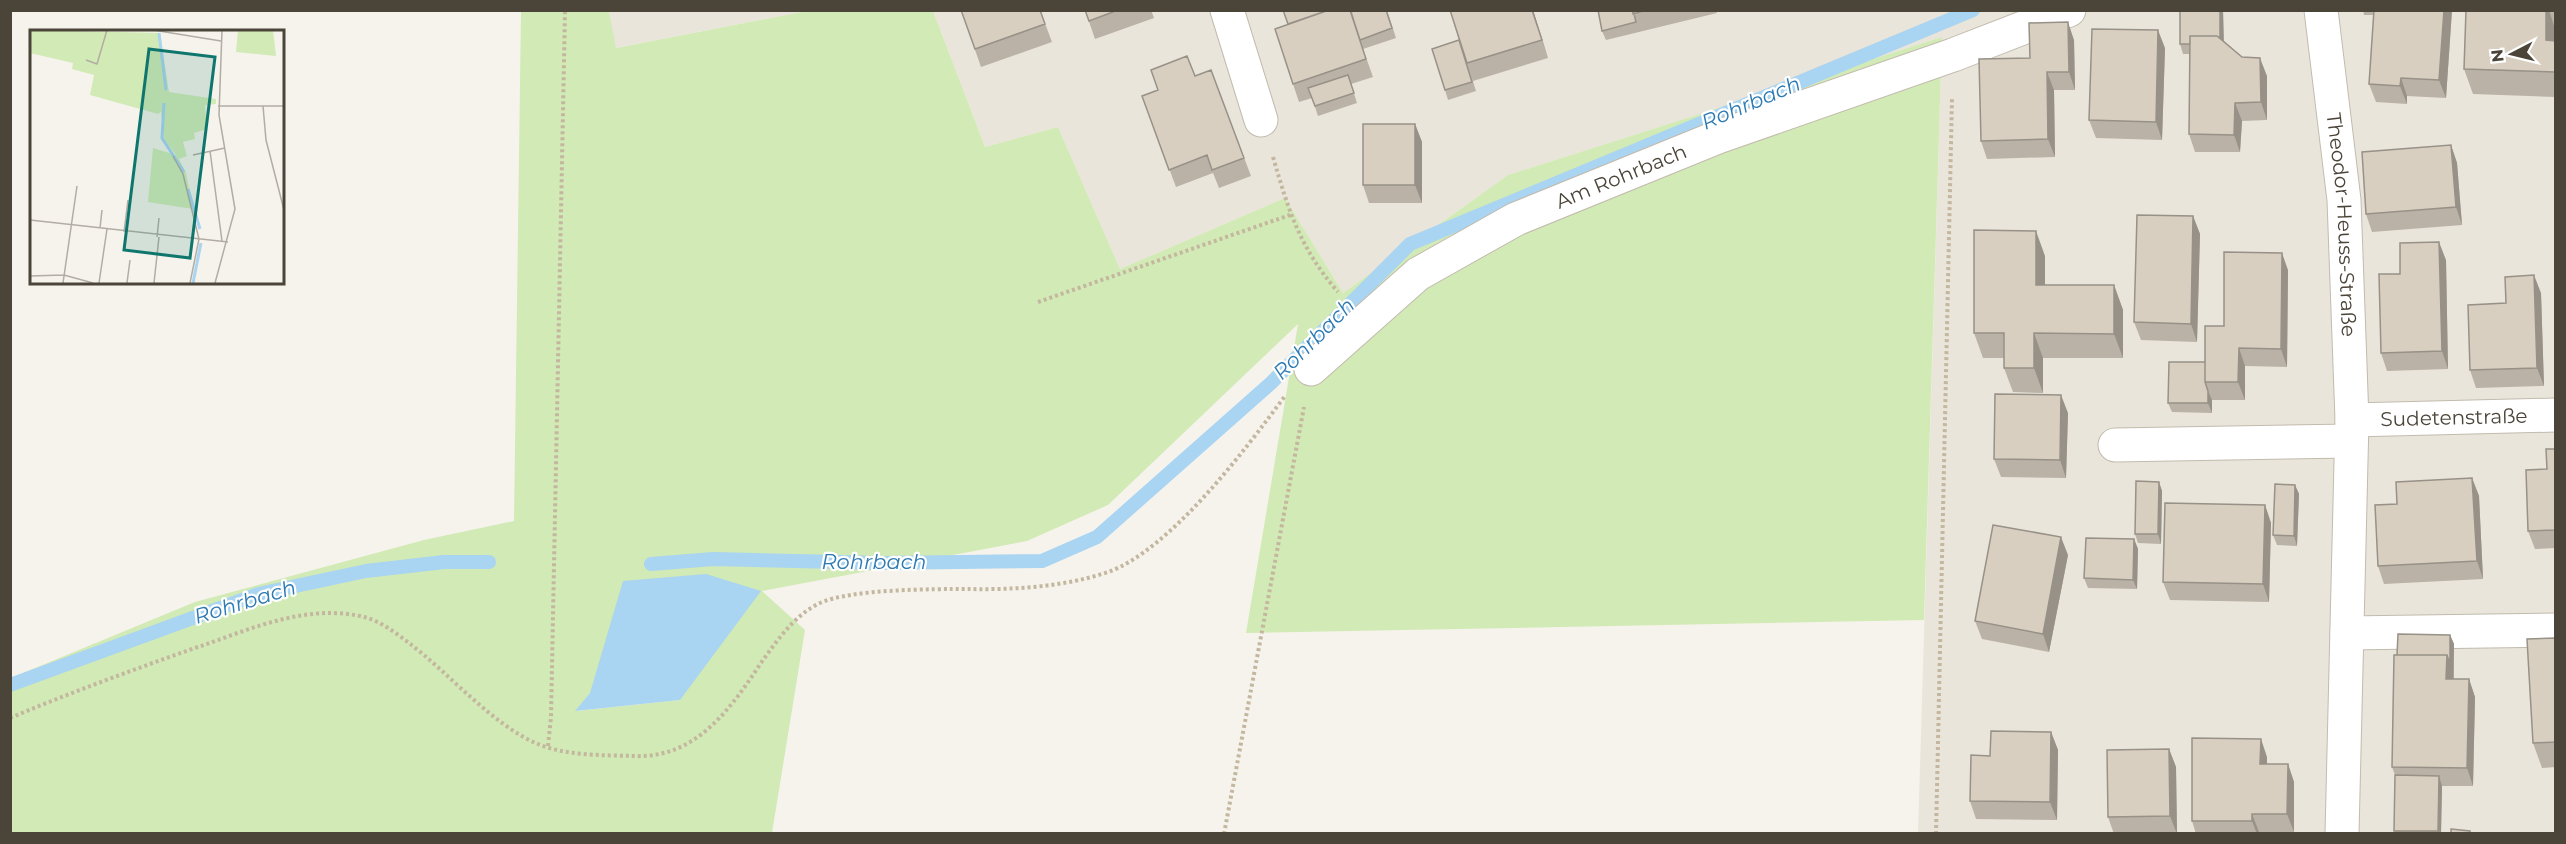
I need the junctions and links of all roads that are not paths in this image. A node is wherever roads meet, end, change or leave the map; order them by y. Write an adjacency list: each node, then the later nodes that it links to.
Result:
1 (1227, 10): 4 (street)
2 (2069, 10): 5 (street, Am Rohrbach)
3 (2321, 10): 7 (street, Theodor-Heuss-Straße)
4 (1261, 120)
5 (1311, 369)
6 (2556, 415): 7 (street, Sudetenstraße)
7 (2352, 430): 8 (street); 10 (street, Theodor-Heuss-Straße)
8 (2115, 445)
9 (2556, 630): 10 (street)
10 (2347, 633): 11 (street, Theodor-Heuss-Straße)
11 (2342, 834)

